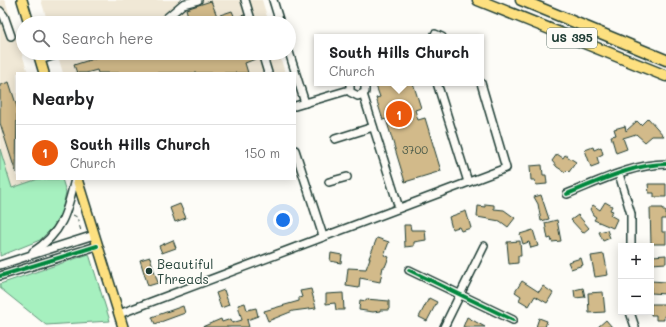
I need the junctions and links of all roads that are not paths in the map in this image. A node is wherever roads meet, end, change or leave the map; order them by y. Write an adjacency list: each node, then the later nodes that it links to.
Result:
1 (22, 0): 8 (main road)
2 (198, 0): 9 (street)
3 (245, 0): 10 (street)
4 (273, 0): 11 (street)
5 (478, 0): 21 (highway, US 395)
6 (521, 0): 16 (highway, US 395)
7 (0, 11): 12 (street)
8 (27, 16)
9 (169, 16)
10 (250, 16)
11 (278, 16)
12 (12, 36)
13 (40, 60): 17 (main road)
14 (264, 60): 18 (street)
15 (292, 60): 19 (street)
16 (666, 60)
17 (44, 72)
18 (268, 72)
19 (295, 72)
20 (296, 74): 27 (street)
21 (666, 76)
22 (350, 86): 26 (street); 27 (street)
23 (365, 86): 26 (street)
24 (438, 86): 38 (street)
25 (482, 86): 38 (street)
26 (363, 94): 29 (street)
27 (305, 103): 28 (street)
28 (296, 106)
29 (373, 127): 30 (street); 40 (street)
30 (335, 139)
31 (296, 153): 42 (street)
32 (666, 164): 33 (street)
33 (619, 174): 39 (street); 43 (street)
34 (347, 177): 37 (street)
35 (76, 180): 41 (main road)
36 (76, 180): 46 (street)
37 (329, 182)
38 (468, 182): 40 (street)
39 (567, 194)
40 (399, 208): 42 (street)
41 (94, 235): 44 (main road); 46 (street)
42 (323, 236): 51 (street)
43 (632, 243)
44 (97, 246): 49 (street); 51 (main road)
45 (484, 246): 50 (street)
46 (26, 257): 47 (street)
47 (0, 265)
48 (409, 270): 50 (street)
49 (0, 276)
50 (459, 295): 53 (street); 55 (street)
51 (119, 314): 54 (main road)
52 (631, 315): 56 (street)
53 (512, 320)
54 (124, 327)
55 (444, 327)
56 (635, 327)

